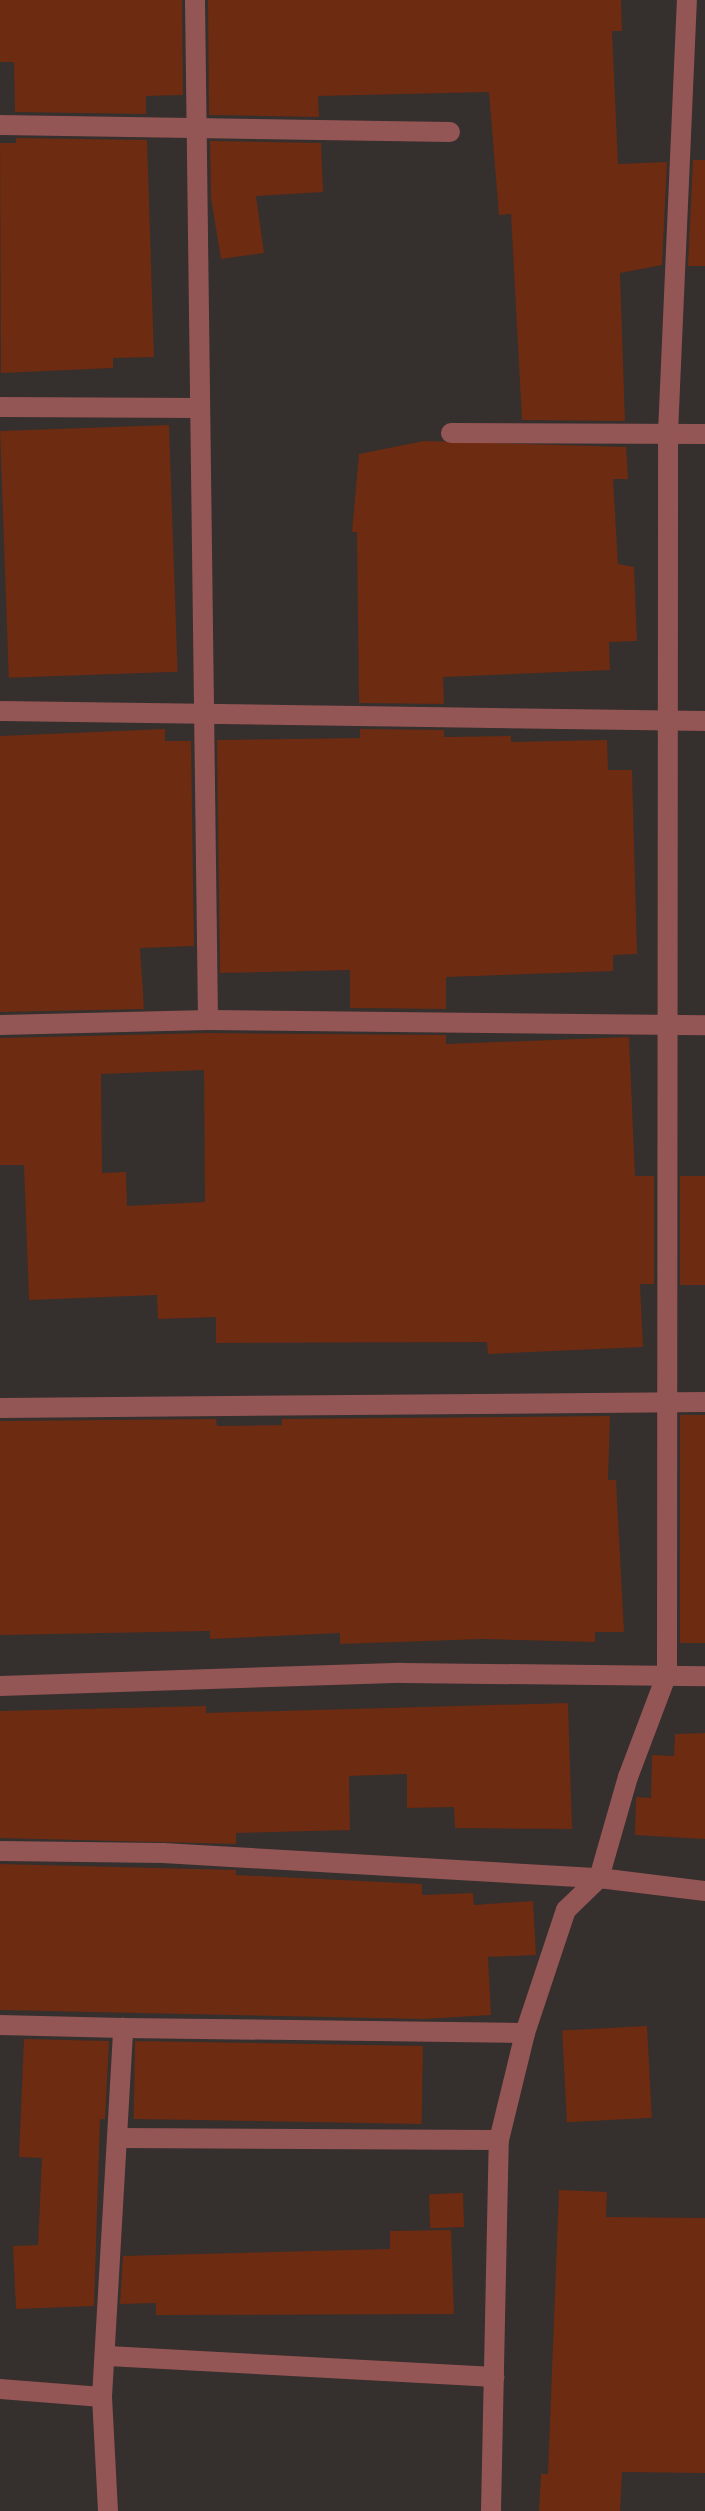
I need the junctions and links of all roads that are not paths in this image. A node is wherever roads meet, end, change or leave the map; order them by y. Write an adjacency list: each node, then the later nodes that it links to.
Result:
1 (195, 0): 4 (street)
2 (687, 0): 9 (street)
3 (0, 125): 4 (street)
4 (194, 125): 5 (street); 7 (street)
5 (450, 132)
6 (0, 407): 7 (street)
7 (199, 408): 12 (street)
8 (451, 433): 9 (street)
9 (668, 433): 10 (street); 13 (street)
10 (705, 434)
11 (0, 711): 12 (street)
12 (204, 714): 13 (street); 15 (street)
13 (670, 721): 14 (street); 16 (street)
14 (705, 721)
15 (208, 1020): 16 (street); 17 (street)
16 (670, 1023): 18 (street); 19 (street)
17 (0, 1025)
18 (705, 1025)
19 (664, 1402): 20 (street); 21 (street); 22 (street)
20 (705, 1402)
21 (0, 1408)
22 (667, 1674): 23 (street); 24 (street); 26 (street)
23 (705, 1676)
24 (0, 1686)
25 (0, 1851): 26 (street)
26 (599, 1878): 27 (street); 30 (street)
27 (705, 1891)
28 (0, 2025): 29 (street)
29 (123, 2028): 30 (street); 31 (street)
30 (525, 2033): 32 (street)
31 (120, 2138): 32 (street); 33 (street)
32 (499, 2140): 34 (street)
33 (108, 2356): 34 (street); 36 (street)
34 (494, 2377): 38 (street)
35 (0, 2389): 36 (street)
36 (102, 2397): 37 (street)
37 (108, 2511)
38 (491, 2511)

